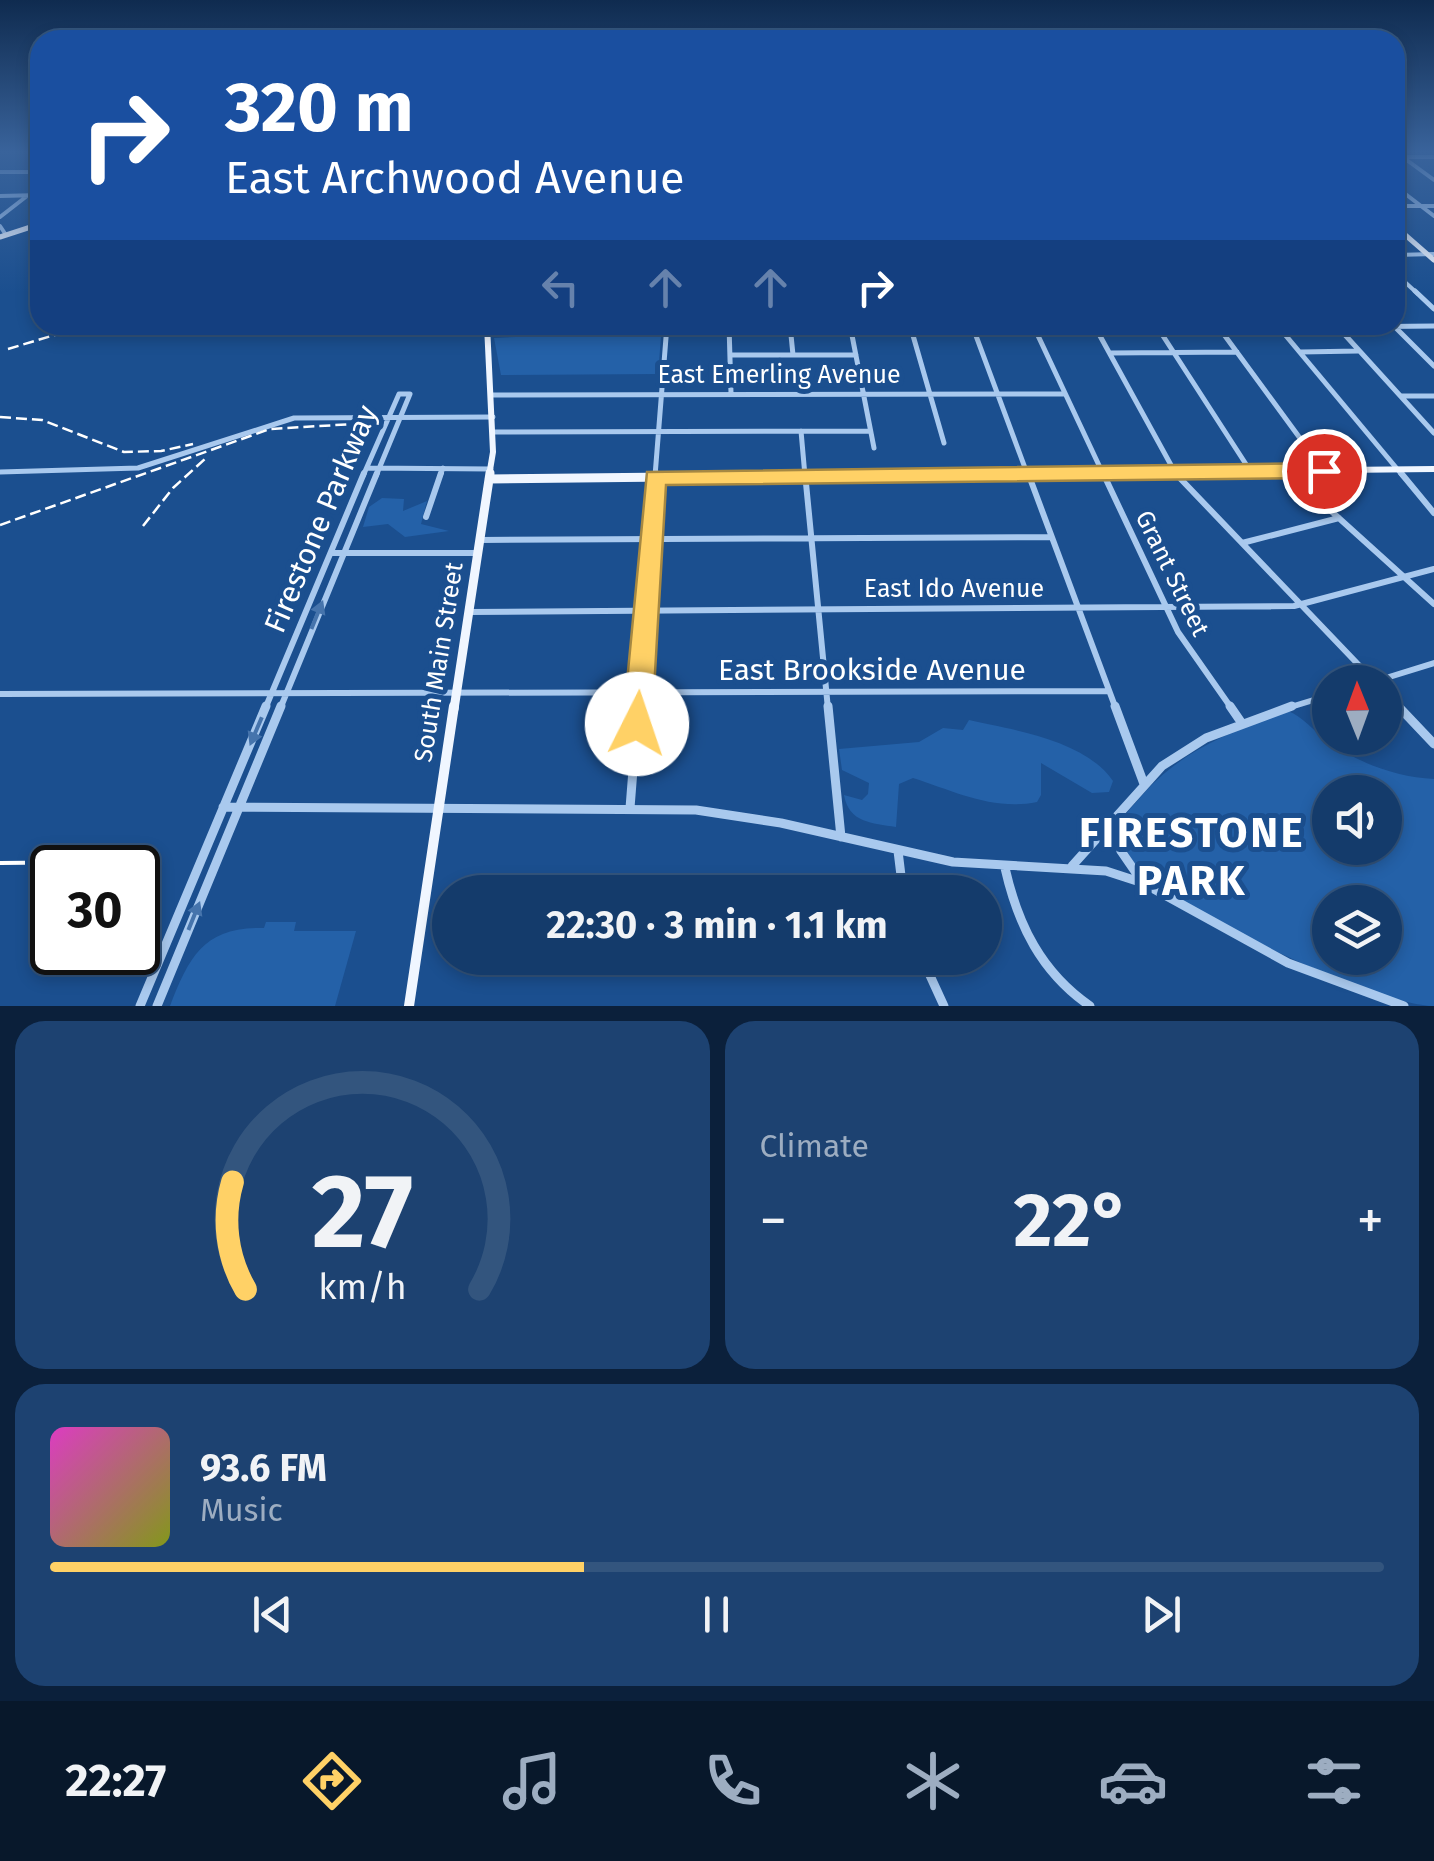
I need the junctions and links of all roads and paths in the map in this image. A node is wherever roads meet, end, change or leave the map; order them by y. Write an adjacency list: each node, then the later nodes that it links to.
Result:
1 (24, 198): 7 (street)
2 (1410, 198): 4 (street)
3 (1405, 206): 4 (street)
4 (1420, 206): 5 (street); 6 (street)
5 (1434, 206)
6 (1434, 216)
7 (0, 217)
8 (0, 226): 11 (street)
9 (30, 227): 11 (main road)
10 (1405, 235): 13 (main road)
11 (3, 236)
12 (1405, 255): 13 (street)
13 (1432, 256)
14 (1405, 282): 15 (street)
15 (1434, 309)
16 (1405, 326): 17 (street)
17 (1434, 326)
18 (489, 335): 47 (main road, South Main Street)
19 (666, 335): 43 (street)
20 (729, 335): 37 (street)
21 (791, 335): 38 (street)
22 (852, 335): 39 (street)
23 (913, 335): 42 (street)
24 (976, 335): 45 (street)
25 (1038, 335): 46 (street, Grant Street)
26 (1100, 335): 35 (street)
27 (1162, 335): 36 (street)
28 (1224, 335): 33 (street)
29 (1286, 335): 34 (street)
30 (1345, 335): 32 (street)
31 (1403, 335): 40 (street)
32 (1360, 351): 34 (street); 48 (street)
33 (1237, 352): 36 (street); 65 (street)
34 (1300, 352): 64 (street)
35 (1110, 353): 36 (street); 71 (street)
36 (1174, 353): 67 (street)
37 (730, 355): 38 (street); 44 (street)
38 (794, 355): 39 (street)
39 (856, 355): 41 (street)
40 (1434, 366)
41 (863, 393): 42 (street, East Emerling Avenue); 44 (street, East Emerling Avenue); 54 (street)
42 (929, 393): 45 (street, East Emerling Avenue); 58 (street)
43 (662, 394): 44 (street, East Emerling Avenue); 47 (street, East Emerling Avenue); 56 (street)
44 (731, 394)
45 (997, 394): 46 (street, East Emerling Avenue); 72 (street)
46 (1065, 394): 70 (street, Grant Street)
47 (492, 395): 52 (main road, South Main Street)
48 (1401, 396): 49 (street); 57 (street)
49 (1434, 396)
50 (388, 416): 51 (street); 51 (street, Firestone Parkway); 60 (street, Firestone Parkway); 66 (street)
51 (402, 416): 52 (street); 61 (street, Firestone Parkway)
52 (494, 416): 55 (main road, South Main Street)
53 (801, 431): 54 (street); 56 (street); 73 (street)
54 (870, 431): 59 (street)
55 (494, 432): 56 (street); 69 (main road, South Main Street)
56 (659, 432): 74 (street)
57 (1434, 433)
58 (944, 444)
59 (874, 448)
60 (367, 468): 61 (street); 84 (street, Firestone Parkway)
61 (381, 468): 62 (street); 85 (street, Firestone Parkway)
62 (443, 468): 69 (street); 76 (street)
63 (1434, 469): 64 (main road)
64 (1396, 470): 65 (main road); 75 (street)
65 (1324, 471): 68 (main road)
66 (0, 472)
67 (1251, 472): 68 (main road); 71 (main road)
68 (1288, 472): 77 (street)
69 (490, 474): 74 (main road); 81 (main road, South Main Street)
70 (1103, 474): 71 (main road); 72 (main road); 90 (street, Grant Street)
71 (1176, 474): 82 (street)
72 (1028, 476): 73 (main road); 78 (street)
73 (806, 477): 74 (main road); 79 (street)
74 (655, 478): 80 (street)
75 (1434, 514)
76 (426, 518)
77 (1339, 518): 82 (street); 87 (street)
78 (1051, 537): 79 (street); 91 (street)
79 (813, 538): 80 (street); 92 (street)
80 (650, 539): 81 (street); 93 (street)
81 (480, 540): 83 (main road, South Main Street)
82 (1240, 543): 88 (street)
83 (478, 552): 85 (street); 94 (main road, South Main Street)
84 (331, 553): 85 (street); 102 (street, Firestone Parkway)
85 (343, 553): 103 (street, Firestone Parkway, one-way to 85)
86 (1434, 569): 87 (street, East Ido Avenue)
87 (1403, 576): 88 (street, East Ido Avenue); 89 (street)
88 (1300, 604): 90 (street, East Ido Avenue); 96 (street)
89 (1434, 604)
90 (1165, 607): 91 (street, East Ido Avenue); 107 (street, Grant Street)
91 (1079, 608): 92 (street, East Ido Avenue); 98 (street)
92 (820, 609): 93 (street, East Ido Avenue); 99 (street)
93 (646, 611): 94 (street, East Ido Avenue); 101 (street)
94 (469, 612): 104 (main road, South Main Street)
95 (1434, 663): 97 (street)
96 (1358, 665)
97 (1402, 673)
98 (1109, 691): 99 (street, East Brookside Avenue); 109 (street)
99 (828, 692): 101 (street, East Brookside Avenue); 115 (street)
100 (0, 694): 102 (street, East Brookside Avenue)
101 (640, 694): 104 (street, East Brookside Avenue); 112 (street)
102 (271, 696): 103 (street, East Brookside Avenue); 110 (street, Firestone Parkway, one-way to 110)
103 (284, 696): 104 (street, East Brookside Avenue); 111 (street, Firestone Parkway)
104 (456, 696): 113 (main road, South Main Street)
105 (1312, 700): 107 (street)
106 (1402, 711): 108 (street)
107 (1240, 722): 109 (street)
108 (1434, 744)
109 (1144, 784): 114 (street)
110 (223, 808): 111 (street); 123 (street, Firestone Parkway)
111 (238, 808): 113 (street); 124 (street, Firestone Parkway, one-way to 111)
112 (630, 808): 113 (street); 115 (street)
113 (439, 810): 125 (main road, South Main Street)
114 (1113, 822): 118 (street); 120 (street)
115 (841, 837): 116 (street)
116 (898, 851): 117 (street); 119 (street)
117 (1005, 868): 118 (street); 127 (street)
118 (1070, 868): 120 (street)
119 (902, 875)
120 (1143, 883): 122 (street)
121 (930, 975): 126 (street)
122 (1378, 1002): 128 (street)
123 (140, 1006)
124 (157, 1006)
125 (409, 1006)
126 (944, 1006)
127 (1090, 1006)
128 (1404, 1006)

